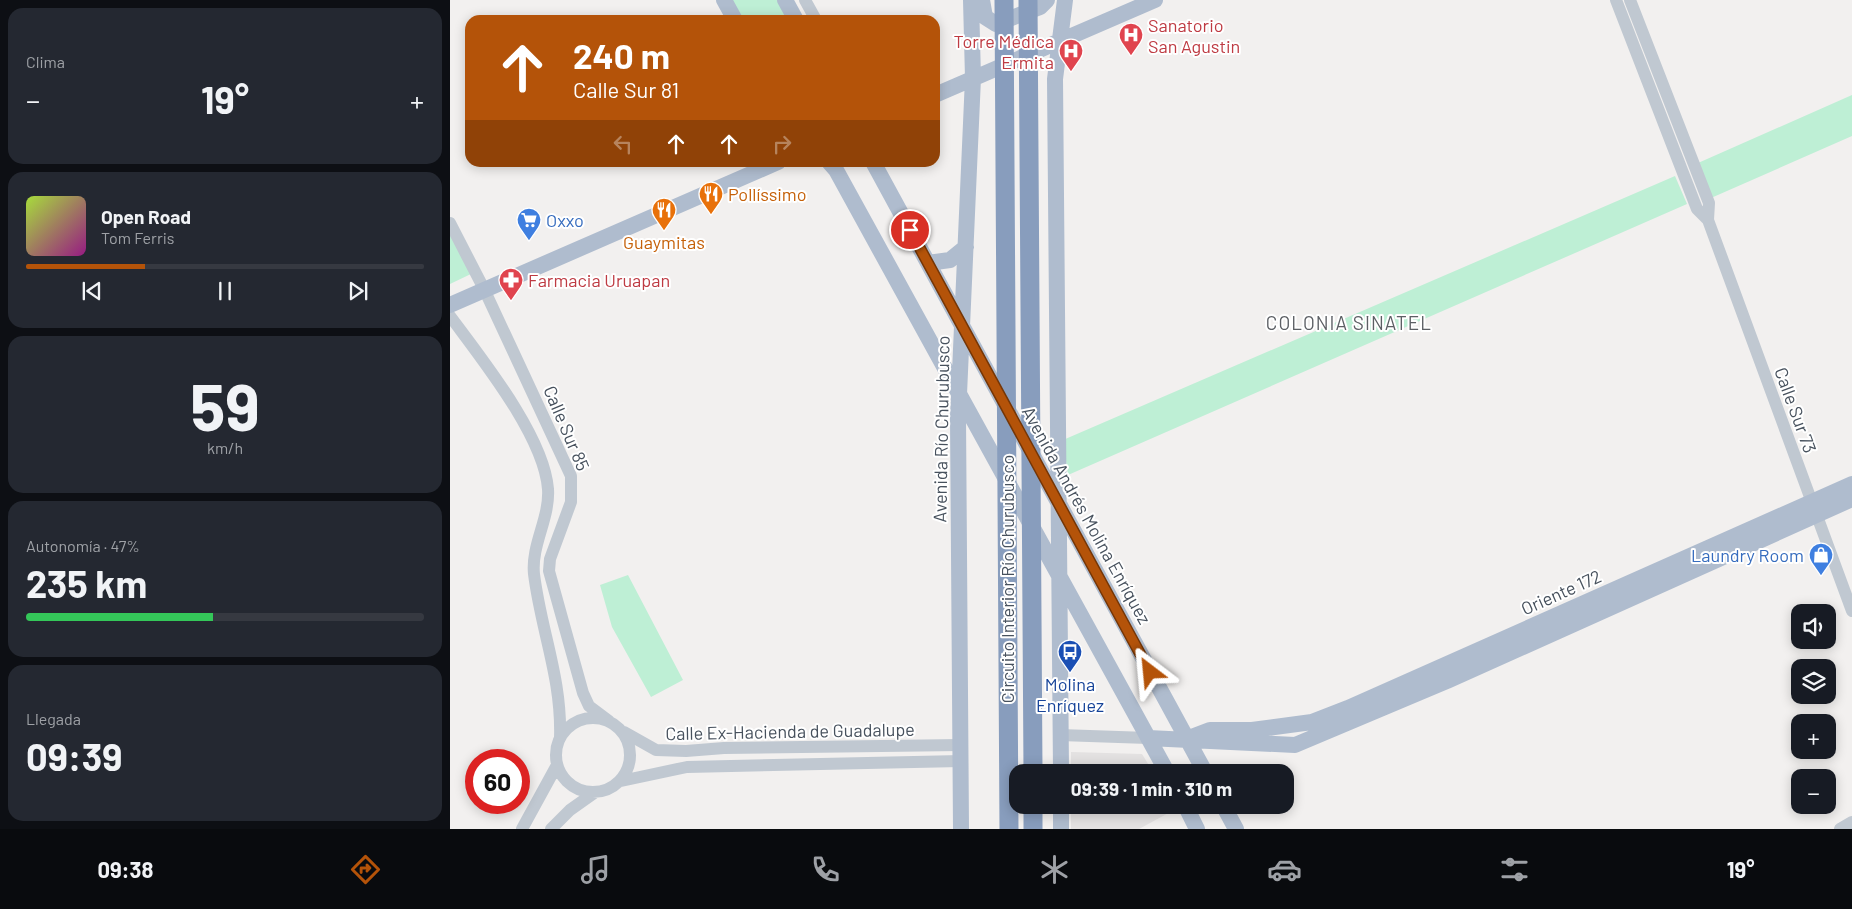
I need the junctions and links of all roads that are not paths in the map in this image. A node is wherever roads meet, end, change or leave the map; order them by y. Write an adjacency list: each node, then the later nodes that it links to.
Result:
1 (724, 0): 13 (main road)
2 (786, 0): 14 (main road)
3 (805, 0): 15 (street)
4 (972, 0): 17 (main road, Avenida Río Churubusco)
5 (982, 0): 8 (main road)
6 (1004, 0): 59 (highway, Circuito Interior Río Churubusco)
7 (1028, 0): 44 (highway, Circuito Interior Río Churubusco)
8 (1047, 0)
9 (1065, 0): 16 (main road)
10 (1154, 0): 16 (main road)
11 (1616, 0): 22 (street, Calle Sur 73)
12 (1630, 0): 22 (street, Calle Sur 73)
13 (732, 15)
14 (794, 15)
15 (813, 15)
16 (1060, 41): 17 (main road); 33 (main road)
17 (973, 78): 18 (main road); 24 (main road, Avenida Río Churubusco)
18 (940, 93)
19 (766, 167): 26 (main road)
20 (833, 167): 30 (main road)
21 (876, 167): 25 (main road, Avenida Andrés Molina Enríquez)
22 (1708, 220): 34 (street, Calle Sur 73)
23 (450, 223): 26 (street, Calle Sur 85)
24 (966, 247): 25 (main road); 29 (main road, Avenida Río Churubusco)
25 (928, 263): 29 (main road, Avenida Andrés Molina Enríquez)
26 (484, 289): 27 (main road); 37 (street, Calle Sur 85)
27 (450, 304)
28 (450, 316): 40 (street)
29 (963, 328): 30 (main road, Avenida Río Churubusco); 33 (main road, Avenida Andrés Molina Enríquez)
30 (960, 396): 35 (main road); 43 (main road, Avenida Río Churubusco)
31 (1852, 484): 34 (main road, Oriente 172)
32 (1852, 499): 34 (main road, Oriente 172)
33 (1058, 505): 35 (main road); 42 (main road, Avenida Andrés Molina Enríquez)
34 (1813, 509): 36 (street, Calle Sur 73); 42 (main road, Oriente 172); 42 (main road, Oriente 172)
35 (1059, 577): 39 (main road); 41 (main road)
36 (1852, 611)
37 (609, 721): 38 (street); 40 (street)
38 (624, 732): 43 (street, Calle Ex-Hacienda de Guadalupe); 49 (street)
39 (1060, 735): 41 (street); 45 (main road)
40 (560, 738): 48 (street)
41 (1148, 738): 42 (main road); 46 (main road)
42 (1187, 739): 47 (main road, Avenida Andrés Molina Enríquez)
43 (961, 753): 49 (street, Calle Ex-Hacienda de Guadalupe); 58 (main road, Avenida Río Churubusco)
44 (1033, 764)
45 (1061, 764)
46 (1163, 764)
47 (1201, 764)
48 (557, 765): 50 (street); 56 (street)
49 (621, 781): 50 (street)
50 (594, 793): 57 (street)
51 (1033, 814): 60 (highway)
52 (1061, 814): 61 (main road)
53 (1190, 814): 62 (main road)
54 (1228, 814): 63 (main road)
55 (1852, 822): 64 (street)
56 (522, 829)
57 (551, 829)
58 (961, 829)
59 (1009, 829)
60 (1033, 829)
61 (1061, 829)
62 (1197, 829)
63 (1236, 829)
64 (1840, 829)

